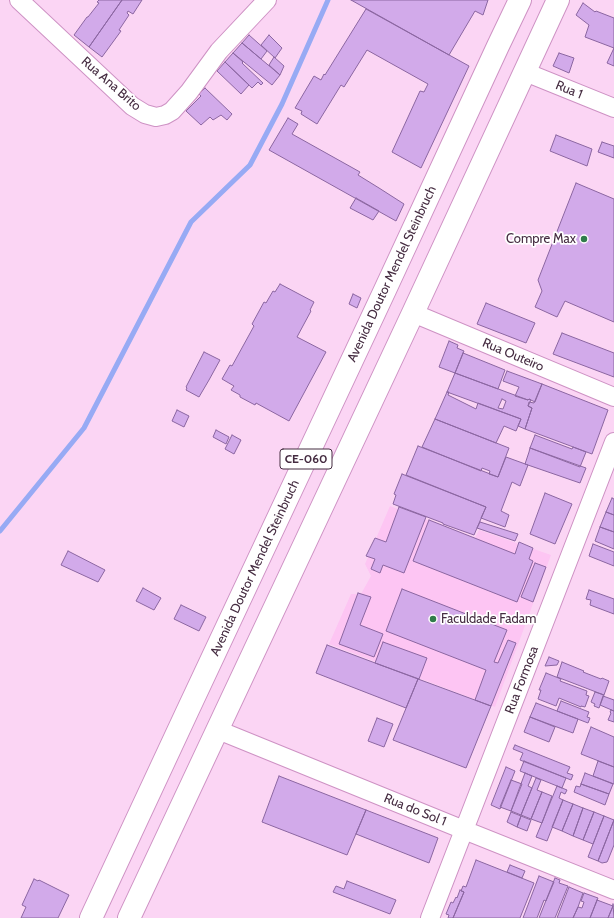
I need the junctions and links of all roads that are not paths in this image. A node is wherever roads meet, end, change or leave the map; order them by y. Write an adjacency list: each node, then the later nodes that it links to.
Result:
1 (19, 0): 2 (street, Rua Ana Brito)
2 (267, 0)
3 (520, 0): 13 (highway, Avenida Doutor Mendel Steinbruch / CE-060)
4 (558, 0): 5 (highway, CE-060)
5 (525, 72): 6 (street, Rua 1); 7 (highway, CE-060)
6 (614, 108)
7 (412, 313): 8 (street, Rua Outeiro); 10 (highway, CE-060)
8 (614, 397)
9 (614, 442): 11 (street, Rua Formosa)
10 (218, 730): 11 (street, Rua do Sol 1); 14 (highway, CE-060)
11 (464, 830): 12 (street, Rua do Sol 1); 15 (street, Rua Formosa)
12 (614, 890)
13 (92, 918)
14 (129, 918)
15 (430, 918)

